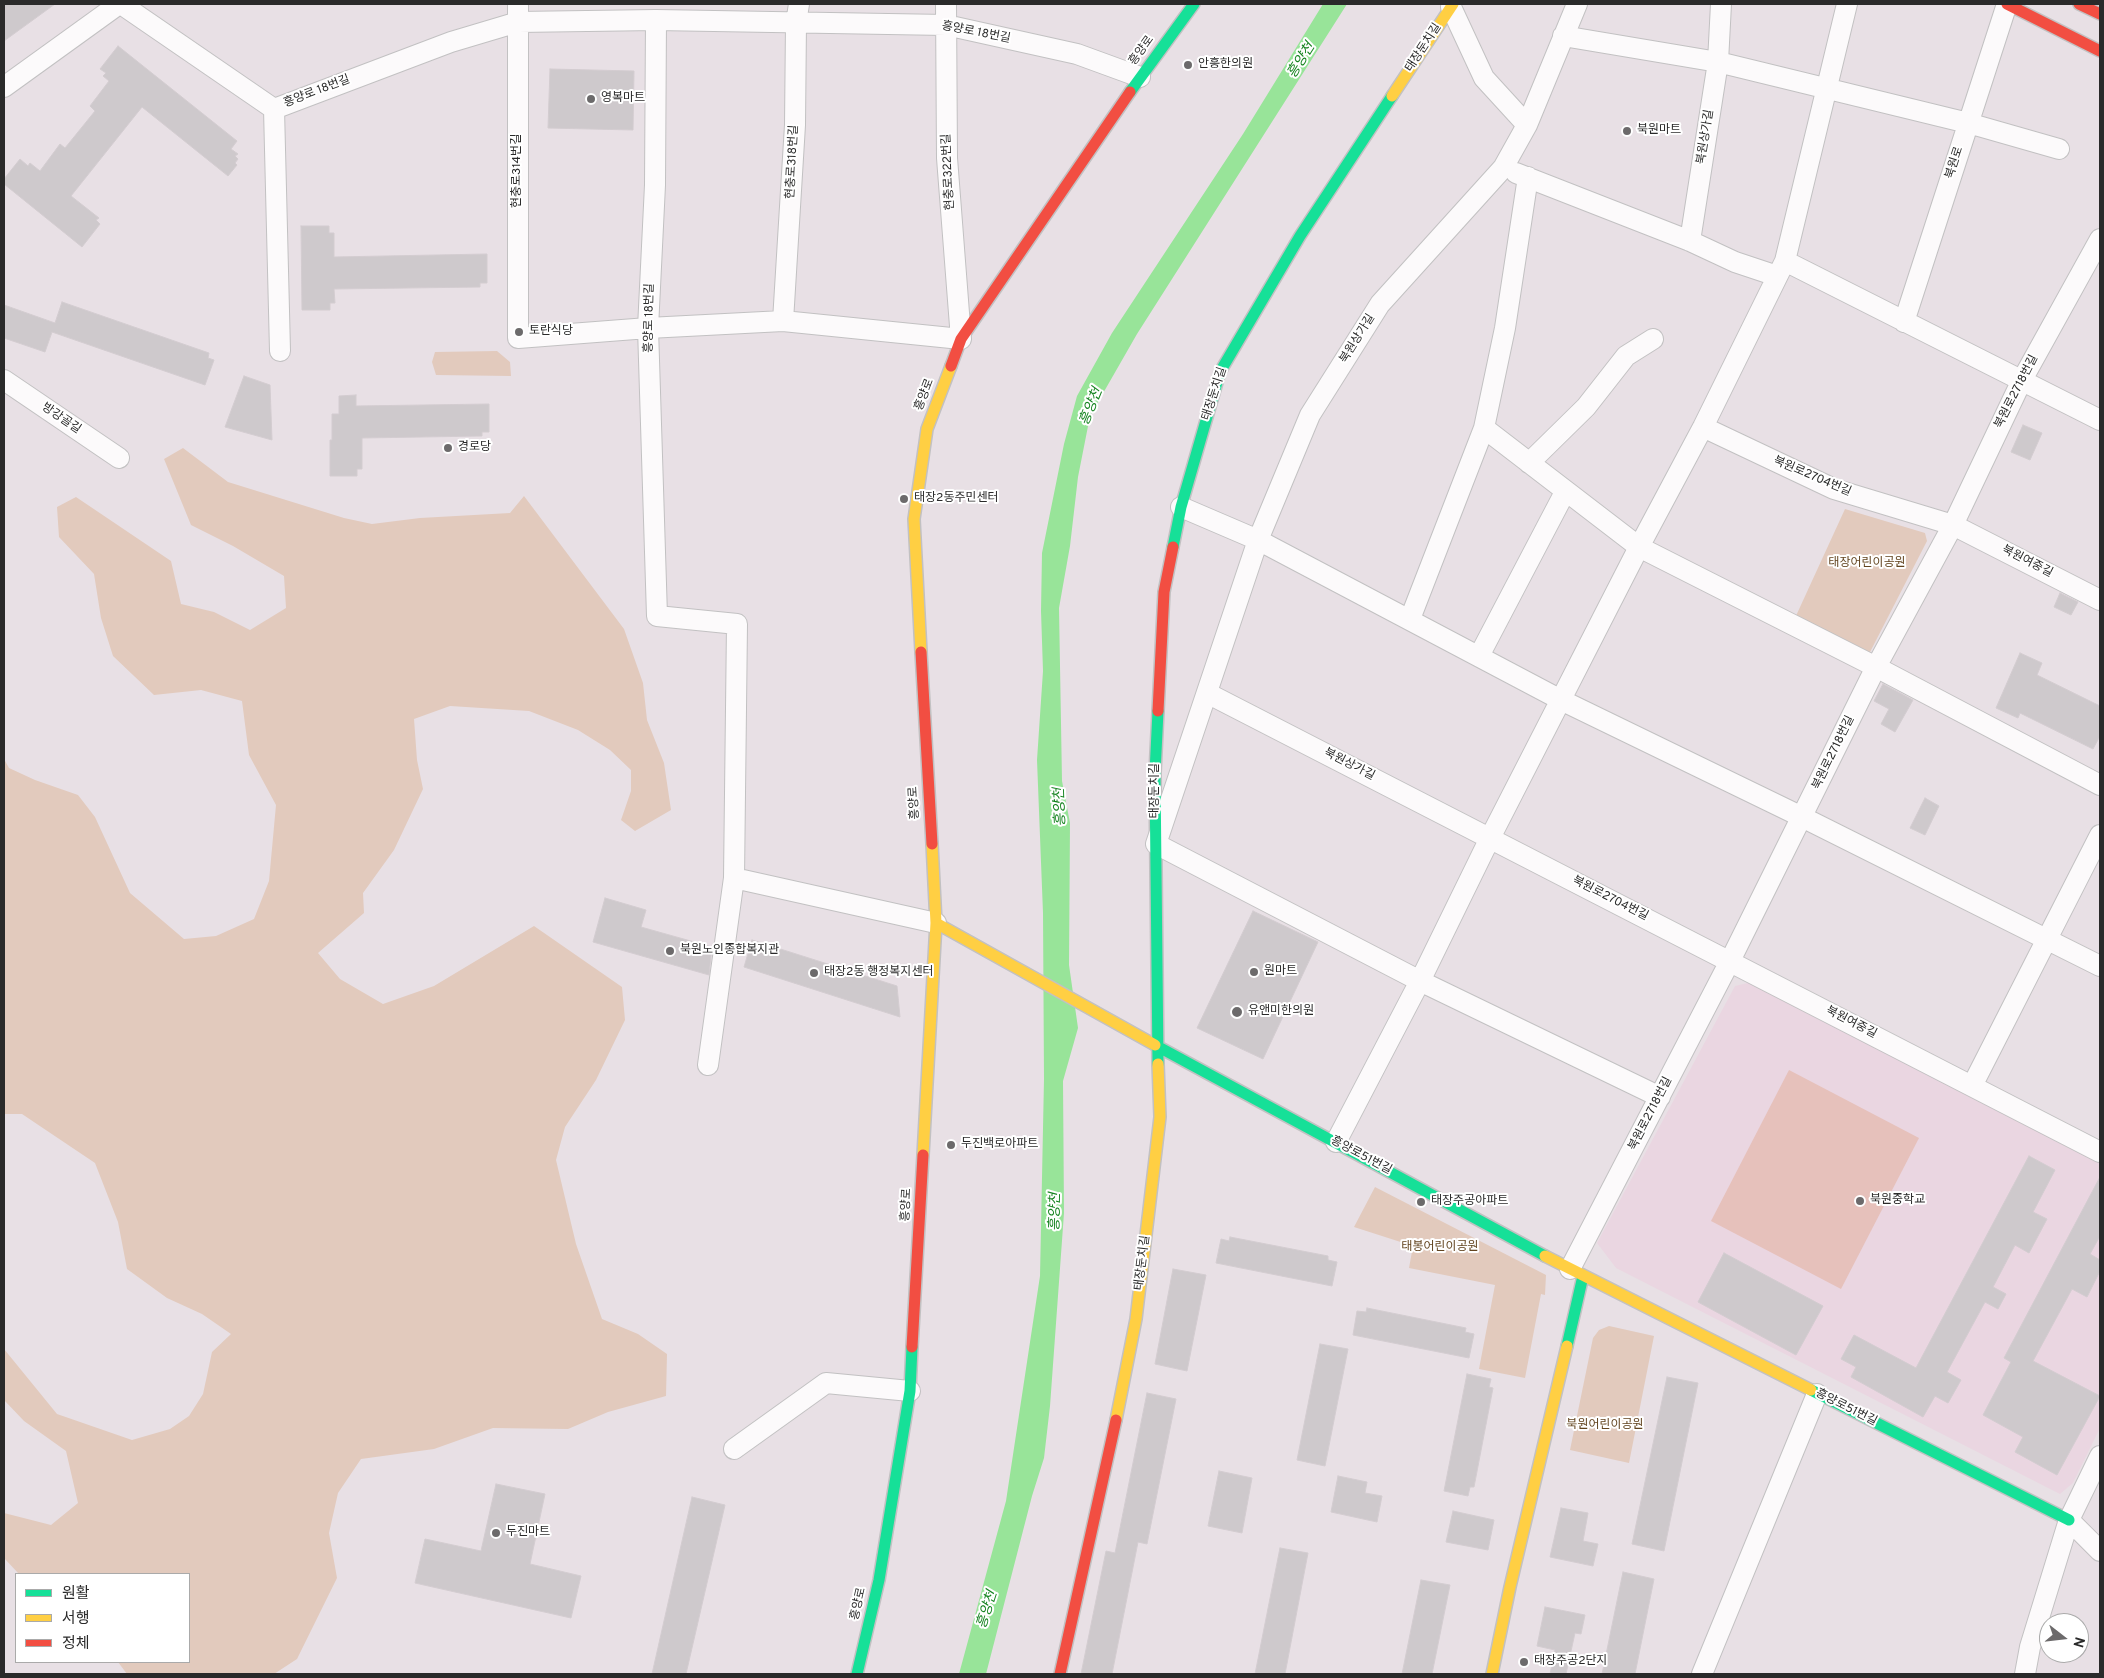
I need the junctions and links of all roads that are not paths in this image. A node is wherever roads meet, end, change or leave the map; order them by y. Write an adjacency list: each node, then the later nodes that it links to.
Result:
1 (120, 4): 20 (street, 흥양로 18번길); 22 (street, 흥양로 18번길)
2 (946, 4): 14 (street, 현충로322번길)
3 (1194, 4): 19 (street, 흥양로)
4 (1577, 4): 16 (street, 북원상가길)
5 (1721, 4): 18 (street, 북원상가길)
6 (1847, 4): 21 (street)
7 (2007, 4): 17 (street, 북원로); 23 (street, 북원로)
8 (2079, 4): 12 (street)
9 (1452, 6): 24 (street); 45 (street, 태장둔치길)
10 (518, 13): 13 (street, 흥양로 18번길); 22 (street, 흥양로 18번길); 33 (street, 현충로314번길)
11 (797, 14): 13 (street, 흥양로 18번길); 14 (street, 흥양로 18번길); 31 (street, 현충로318번길)
12 (2100, 14)
13 (656, 20): 33 (street, 흥양로 18번길)
14 (946, 25): 19 (street, 흥양로 18번길); 34 (street, 현충로322번길)
15 (2097, 32): 17 (street)
16 (1563, 36): 18 (street); 24 (street, 북원상가길)
17 (2095, 48)
18 (1718, 62): 21 (street); 29 (street, 북원상가길)
19 (1140, 77): 34 (street, 흥양로)
20 (4, 87)
21 (1828, 88): 23 (street); 30 (street)
22 (274, 109): 36 (street)
23 (1968, 123): 25 (street); 32 (street, 북원로)
24 (1528, 125): 26 (street, 북원상가길)
25 (2059, 149)
26 (1502, 168): 27 (street); 47 (street, 북원상가길)
27 (1528, 177): 29 (street); 41 (street)
28 (2100, 239): 38 (street, 북원로2718번길)
29 (1690, 241): 30 (street)
30 (1781, 268): 32 (street); 40 (street)
31 (783, 321): 33 (street); 34 (street)
32 (1904, 322): 38 (street)
33 (648, 328): 60 (street, 흥양로 18번길)
34 (961, 339): 61 (street, 흥양로)
35 (1653, 339): 43 (street)
36 (280, 351)
37 (4, 380): 42 (street, 방강골길)
38 (2022, 380): 39 (street); 46 (street, 북원로2718번길)
39 (2100, 420)
40 (1704, 427): 46 (street, 북원로2704번길); 48 (street)
41 (1484, 428): 43 (street); 50 (street)
42 (119, 458)
43 (1529, 463): 44 (street)
44 (1565, 492): 48 (street); 51 (street)
45 (1181, 507): 47 (street); 59 (street, 태장둔치길)
46 (1953, 525): 49 (street, 북원여중길); 52 (street, 북원로2718번길)
47 (1258, 540): 50 (street); 53 (street, 북원상가길)
48 (1639, 547): 52 (street); 54 (street)
49 (2100, 600)
50 (1410, 619): 51 (street)
51 (1479, 656): 54 (street)
52 (1876, 667): 55 (street); 56 (street, 북원로2718번길)
53 (1207, 693): 58 (street, 북원상가길); 59 (street, 북원상가길)
54 (1561, 700): 56 (street); 58 (street)
55 (2100, 784)
56 (1802, 817): 62 (street); 63 (street, 북원로2718번길)
57 (2100, 836): 62 (street)
58 (1490, 838): 63 (street, 북원로2704번길); 65 (street)
59 (1156, 844): 65 (street); 66 (street, 태장둔치길)
60 (734, 878): 61 (street); 67 (street)
61 (936, 923): 66 (street, 흥양로51번길); 73 (street, 흥양로)
62 (2048, 938): 64 (street); 68 (street)
63 (1730, 961): 68 (street, 북원여중길); 69 (street, 북원로2718번길)
64 (2100, 966)
65 (1420, 981): 69 (street); 70 (street)
66 (1157, 1046): 70 (street, 흥양로51번길); 80 (street, 태장둔치길)
67 (708, 1065)
68 (1972, 1086): 71 (street, 북원여중길)
69 (1660, 1097): 72 (street, 북원로2718번길)
70 (1336, 1142): 72 (street, 흥양로51번길)
71 (2100, 1152)
72 (1577, 1273): 74 (street, 흥양로51번길); 81 (street)
73 (910, 1390): 75 (street); 79 (street, 흥양로)
74 (1818, 1394): 77 (street, 흥양로51번길); 82 (street)
75 (734, 1449)
76 (2100, 1456): 77 (street)
77 (2069, 1520): 78 (street, 흥양로51번길); 83 (street)
78 (2100, 1551)
79 (857, 1674)
80 (1060, 1674)
81 (1492, 1674)
82 (1702, 1674)
83 (2025, 1674)

